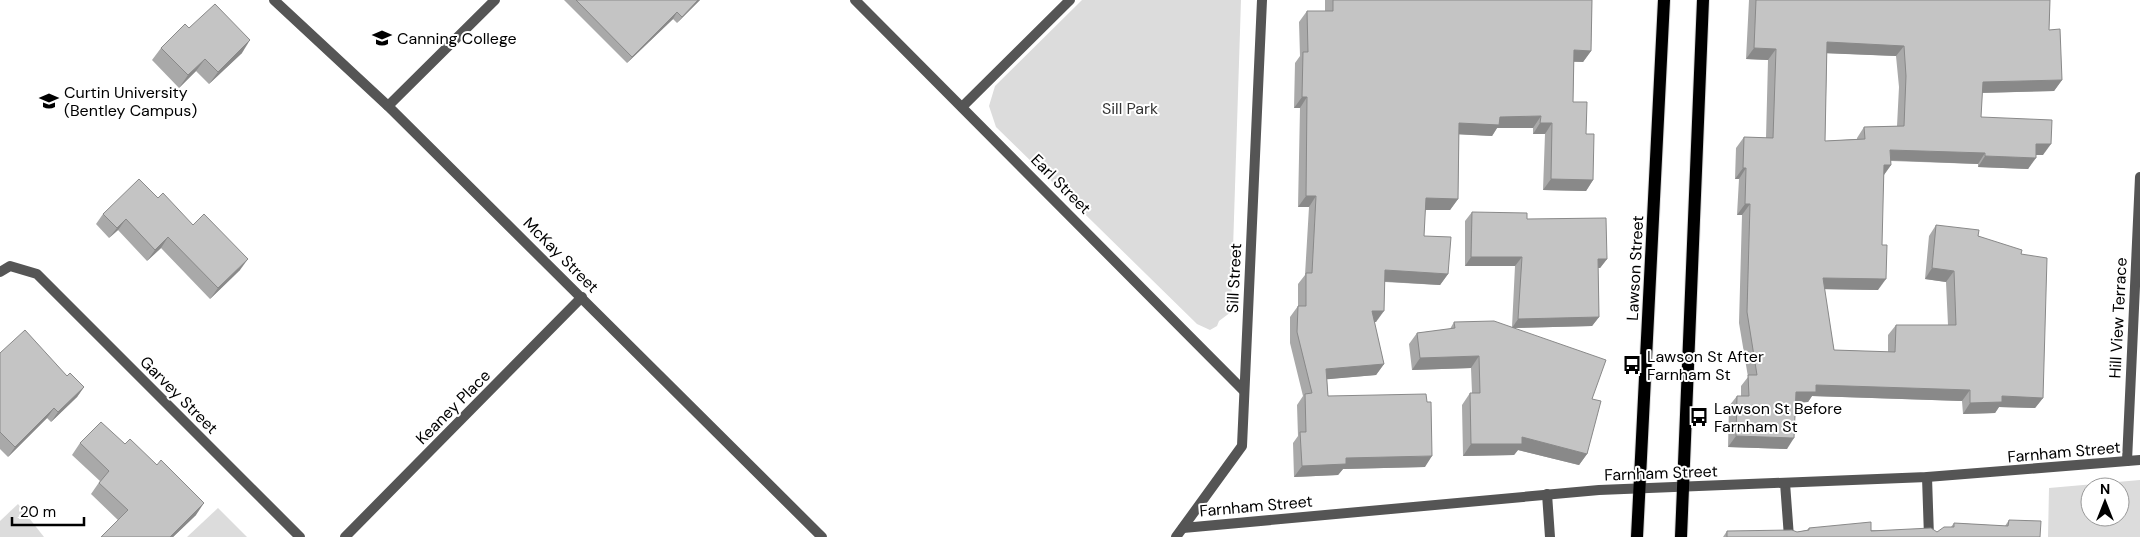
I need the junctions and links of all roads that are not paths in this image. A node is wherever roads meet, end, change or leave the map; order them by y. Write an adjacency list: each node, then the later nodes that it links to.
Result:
1 (274, 0): 8 (street, McKay Street)
2 (495, 0): 8 (street)
3 (855, 0): 9 (street, Earl Street)
4 (1070, 0): 9 (street)
5 (1262, 0): 13 (street, Sill Street)
6 (1664, 0): 19 (main road, Lawson Street)
7 (1703, 0): 18 (main road)
8 (388, 106): 12 (street, McKay Street)
9 (962, 107): 13 (street, Earl Street)
10 (2140, 177): 15 (street, Hill View Terrace)
11 (0, 272): 22 (street, Garvey Street)
12 (582, 297): 23 (street, Keaney Place); 24 (street, McKay Street)
13 (1244, 391): 21 (street, Sill Street)
14 (2140, 460): 15 (street, Farnham Street)
15 (2127, 461): 16 (street, Farnham Street)
16 (1927, 477): 17 (street, Farnham Street); 30 (street)
17 (1785, 483): 18 (street, Farnham Street); 29 (street)
18 (1682, 488): 19 (street, Farnham Street); 28 (main road)
19 (1639, 489): 20 (street, Farnham Street); 27 (main road, Lawson Street)
20 (1547, 494): 21 (street, Farnham Street); 26 (street)
21 (1183, 528): 25 (street, Sill Street)
22 (300, 537)
23 (345, 537)
24 (822, 537)
25 (1176, 537)
26 (1550, 537)
27 (1637, 537)
28 (1680, 537)
29 (1789, 537)
30 (1929, 537)

